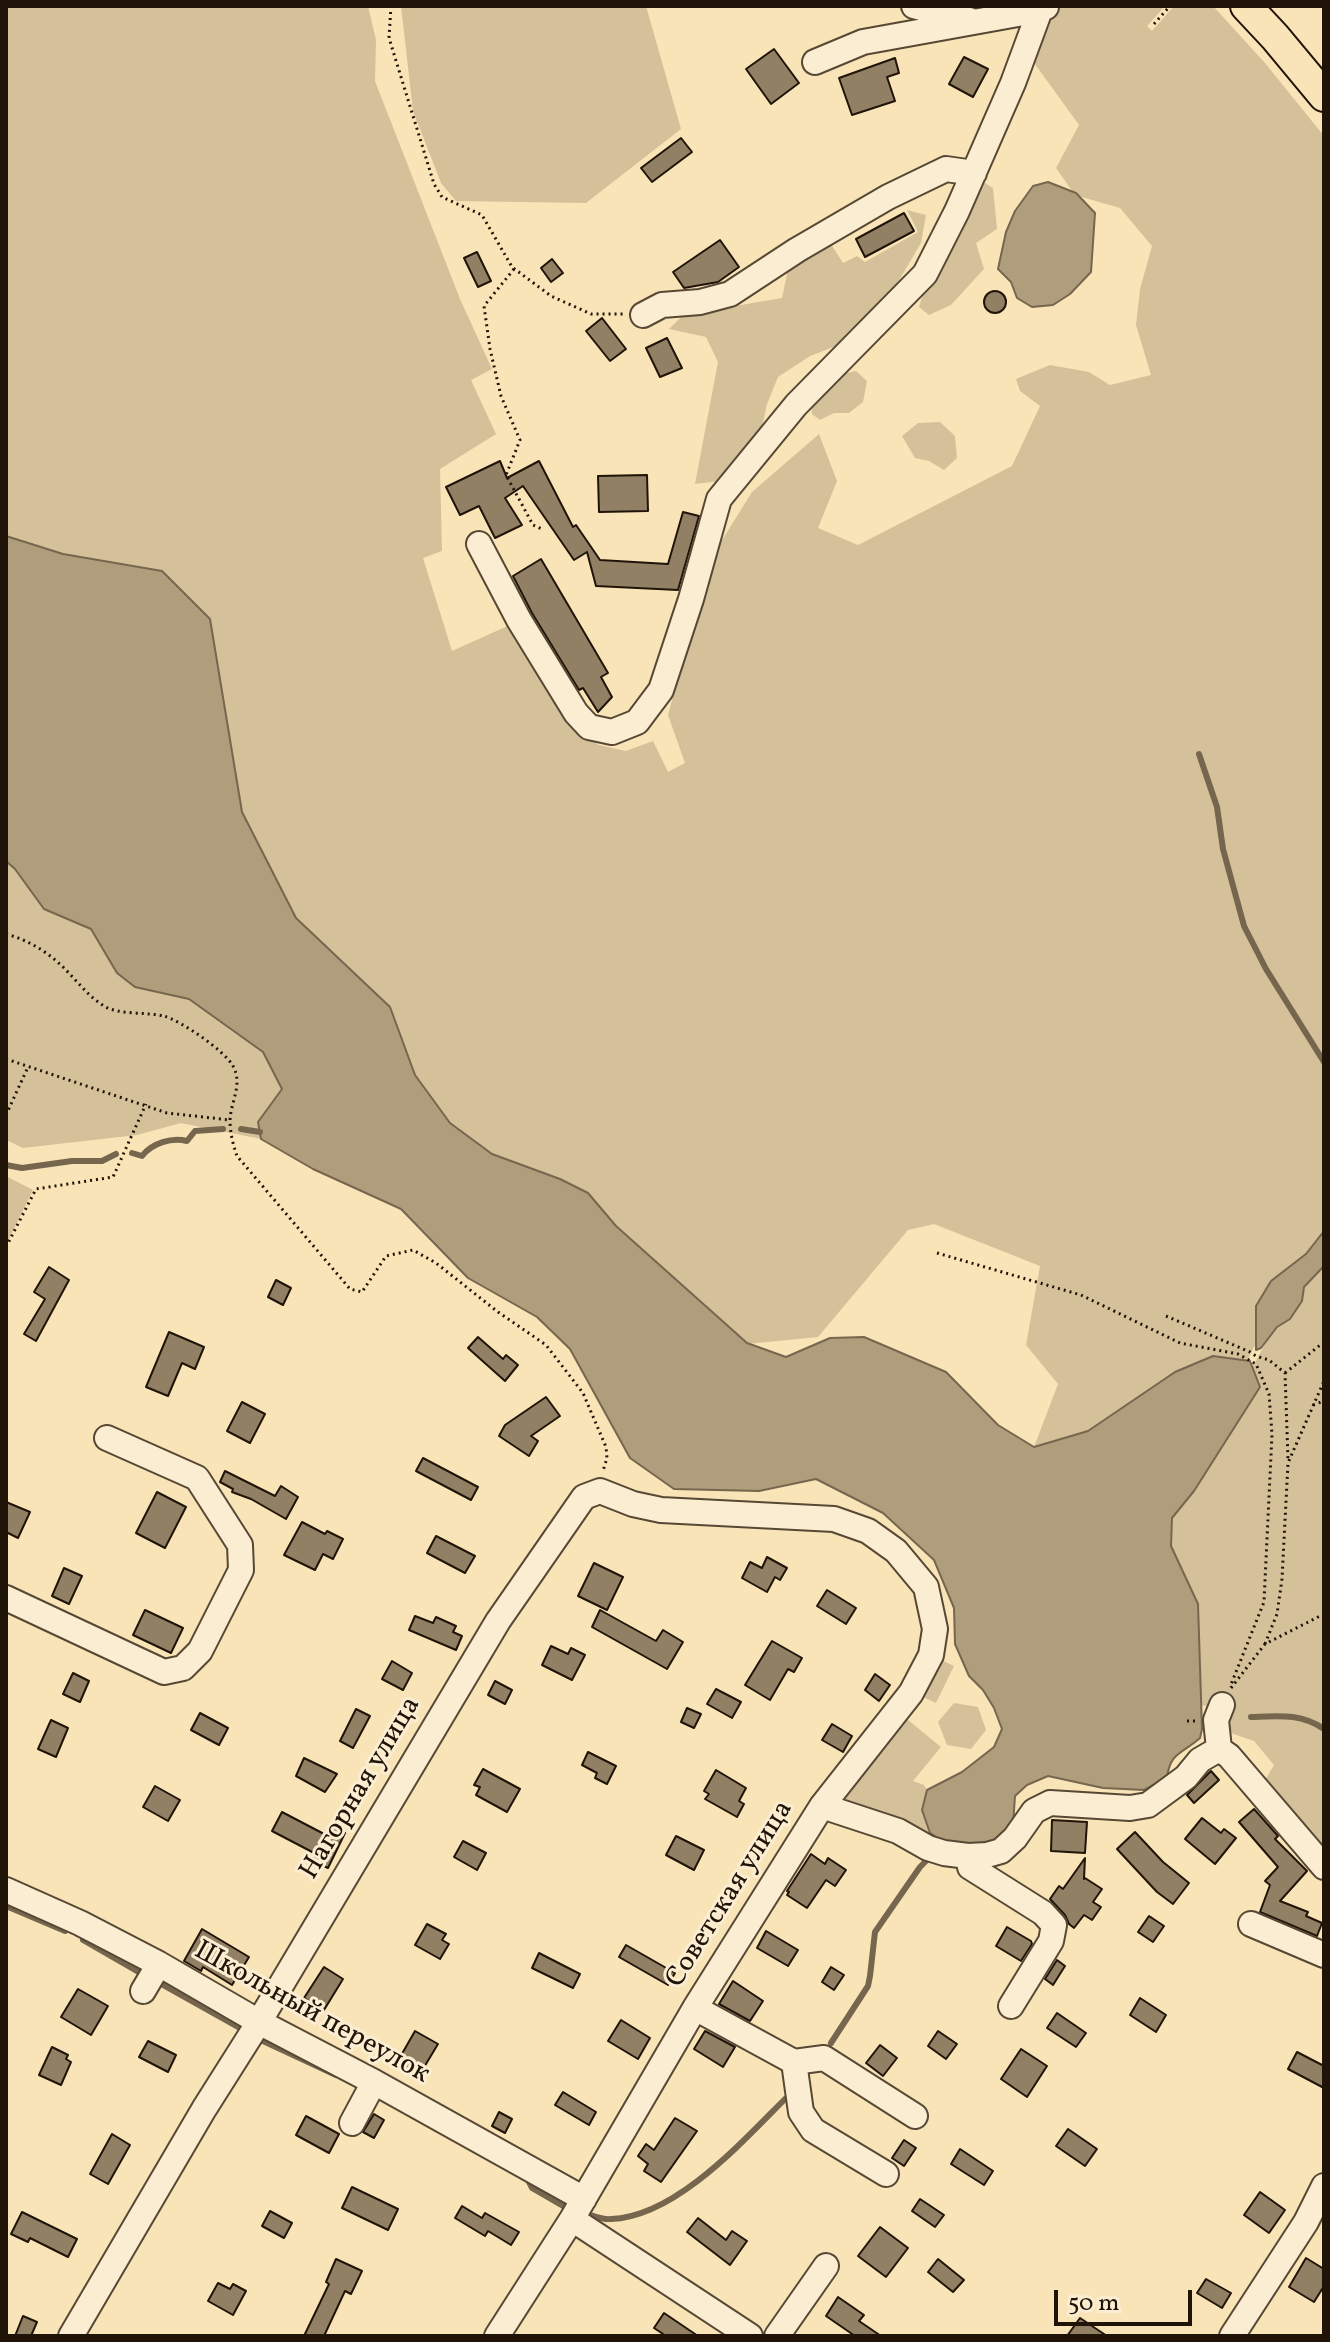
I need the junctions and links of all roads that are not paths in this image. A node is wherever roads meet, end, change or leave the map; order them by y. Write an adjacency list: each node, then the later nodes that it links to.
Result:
1 (914, 6): 4 (street)
2 (1246, 6): 6 (main road)
3 (1040, 7): 4 (street); 7 (street)
4 (975, 22): 5 (street)
5 (815, 62)
6 (1324, 96)
7 (974, 173): 8 (street); 9 (street)
8 (643, 315)
9 (479, 544)
10 (107, 1438): 12 (street)
11 (834, 1519): 15 (street, Советская улица); 25 (street, Нагорная улица)
12 (6, 1598)
13 (1225, 1698): 14 (street)
14 (1219, 1749): 16 (street); 17 (street)
15 (822, 1806): 16 (street); 24 (street, Советская улица)
16 (968, 1856): 23 (street)
17 (1324, 1867)
18 (6, 1890): 21 (street, Школьный переулок)
19 (1251, 1924): 20 (street)
20 (1324, 1955)
21 (159, 1964): 22 (street); 25 (street, Школьный переулок)
22 (143, 1991)
23 (1011, 2006)
24 (695, 2008): 26 (street); 32 (street, Советская улица)
25 (259, 2022): 27 (street, Школьный переулок); 34 (street, Нагорная улица)
26 (794, 2062): 28 (street); 30 (street)
27 (374, 2082): 29 (street); 32 (street, Школьный переулок)
28 (915, 2116)
29 (352, 2123)
30 (886, 2174)
31 (1324, 2186): 38 (street)
32 (578, 2209): 35 (street, Советская улица); 36 (street, Школьный переулок)
33 (826, 2266): 37 (street)
34 (71, 2336)
35 (497, 2336)
36 (750, 2336)
37 (777, 2336)
38 (1232, 2336)

